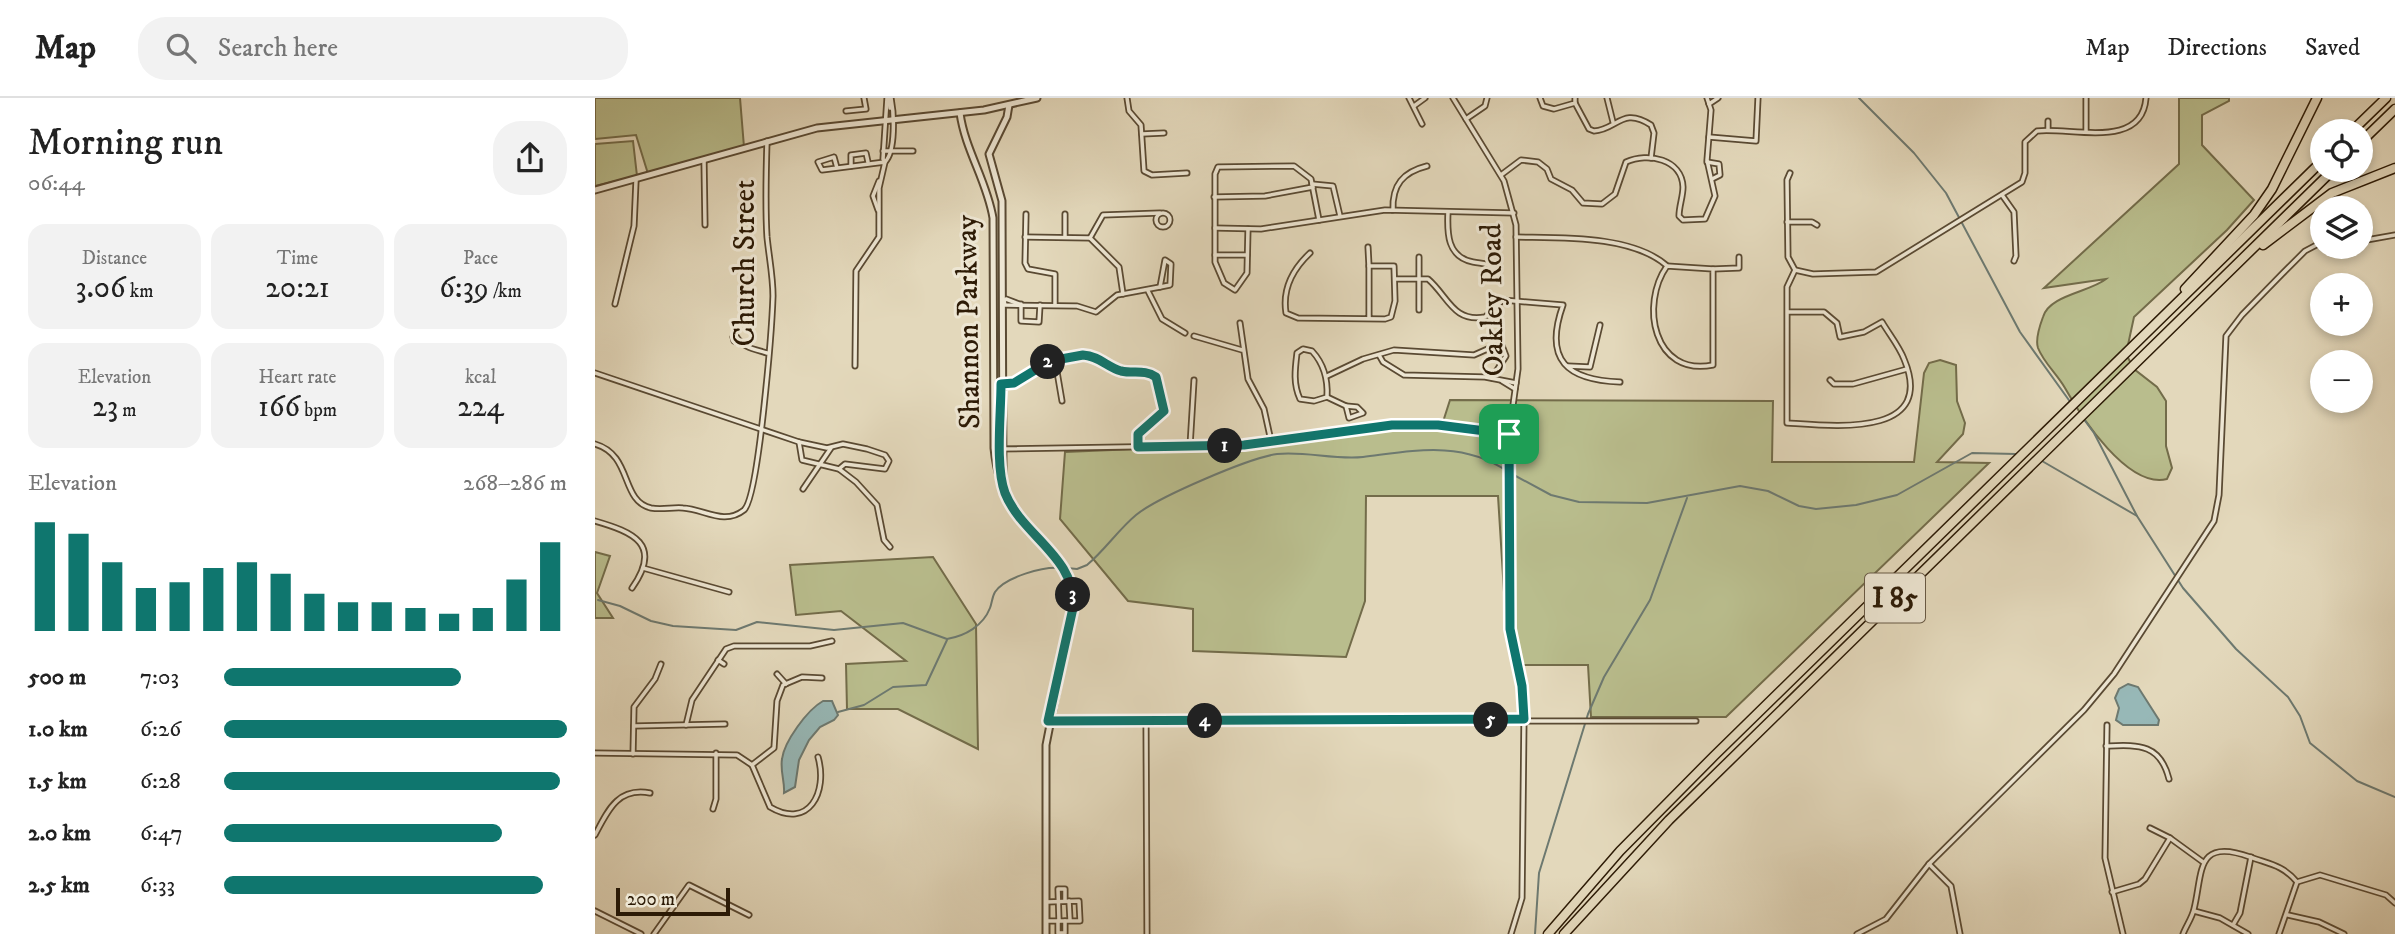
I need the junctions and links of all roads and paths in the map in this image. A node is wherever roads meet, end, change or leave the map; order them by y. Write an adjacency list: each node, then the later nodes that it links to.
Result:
1 (864, 98): 24 (street)
2 (889, 98): 26 (street)
3 (1037, 98): 19 (street)
4 (1127, 98): 37 (street)
5 (1409, 98): 21 (street)
6 (1425, 98): 21 (street)
7 (1453, 98): 27 (street, Oakley Road)
8 (1487, 98): 27 (street)
9 (1540, 98): 18 (street)
10 (1607, 98): 30 (street)
11 (1707, 98): 20 (street)
12 (1718, 98): 20 (street)
13 (1758, 98): 38 (street)
14 (2086, 98): 35 (street)
15 (2146, 98): 35 (street)
16 (2317, 98): 113 (highway)
17 (2386, 98): 28 (highway)
18 (1575, 101): 30 (street)
19 (1009, 102): 22 (street); 32 (street, Shannon Parkway)
20 (1709, 104): 38 (street)
21 (1414, 106): 31 (street)
22 (996, 107): 25 (street); 32 (street)
23 (2395, 108): 34 (highway)
24 (846, 111)
25 (960, 113): 26 (street); 128 (street, Shannon Parkway)
26 (891, 119): 39 (street); 40 (street); 41 (street)
27 (1466, 119): 55 (street, Oakley Road)
28 (2364, 119)
29 (2048, 121): 33 (street)
30 (1613, 122): 43 (street)
31 (1422, 124)
32 (1002, 127): 128 (street, Shannon Parkway)
33 (2048, 130): 35 (street); 61 (street)
34 (2373, 130)
35 (2086, 131)
36 (1164, 133): 37 (street)
37 (1141, 134): 52 (street)
38 (1709, 137): 46 (street)
39 (767, 141): 44 (street); 115 (street, Church Street)
40 (883, 151): 41 (street); 45 (street)
41 (890, 151): 42 (street); 45 (street)
42 (913, 151)
43 (1651, 158): 55 (street); 56 (street)
44 (703, 160): 57 (street); 72 (street)
45 (885, 162): 47 (street); 118 (street)
46 (1707, 162): 56 (street); 56 (street)
47 (868, 163): 48 (street); 48 (street)
48 (851, 166): 50 (street)
49 (1427, 166): 63 (street)
50 (837, 168): 50 (street)
51 (2395, 168): 92 (highway)
52 (1188, 173)
53 (1790, 173): 71 (street)
54 (2310, 173): 113 (highway, I 85)
55 (1500, 175): 65 (street, Oakley Road)
56 (1711, 179)
57 (636, 181): 60 (street); 102 (street)
58 (2321, 182): 92 (highway, I 85)
59 (1312, 186): 62 (street); 62 (street); 69 (street); 70 (street)
60 (595, 190)
61 (2002, 195): 89 (street); 95 (street)
62 (1214, 197): 74 (street)
63 (1393, 210): 64 (street); 69 (street)
64 (1447, 212): 65 (street); 93 (street)
65 (1514, 212): 79 (street, Oakley Road)
66 (1160, 213): 66 (street); 80 (street)
67 (1026, 214): 77 (street)
68 (1065, 214): 78 (street)
69 (1340, 216): 70 (street)
70 (1319, 220): 75 (street)
71 (1787, 222): 73 (street); 95 (street)
72 (705, 225)
73 (1817, 225)
74 (1215, 228): 75 (street); 85 (street)
75 (1248, 229): 86 (street)
76 (2395, 235): 81 (street)
77 (1025, 237): 78 (street); 104 (street)
78 (1065, 237): 80 (street)
79 (1516, 237): 91 (street); 101 (street, Oakley Road)
80 (1090, 238): 100 (street)
81 (2373, 238)
82 (1368, 247): 90 (street)
83 (2310, 248): 179 (street)
84 (1310, 253): 107 (street)
85 (1215, 255): 86 (street); 86 (street)
86 (1247, 255)
87 (1419, 257): 97 (street)
88 (1739, 257): 94 (street)
89 (2014, 261)
90 (1369, 266): 96 (street); 107 (street)
91 (1667, 266): 94 (street); 94 (street)
92 (2233, 268): 200 (highway, I 85)
93 (1495, 269)
94 (1713, 269)
95 (1795, 270): 106 (street)
96 (1396, 279): 97 (street); 107 (street)
97 (1419, 279): 101 (street); 105 (street)
98 (1160, 287): 98 (street); 99 (street)
99 (1148, 291): 100 (street); 110 (street)
100 (1123, 293): 104 (street)
101 (1516, 300): 119 (street); 127 (street, Oakley Road)
102 (615, 304)
103 (1040, 305): 103 (street); 104 (street)
104 (1055, 305)
105 (1419, 310)
106 (1788, 312): 120 (street); 120 (street)
107 (1369, 318)
108 (1240, 323): 114 (street)
109 (1601, 325): 119 (street)
110 (1185, 333)
111 (1194, 336): 114 (street)
112 (741, 344): 115 (street)
113 (2134, 346): 199 (highway, I 85)
114 (1243, 350): 135 (street)
115 (767, 353): 133 (street, Church Street)
116 (1379, 355): 122 (street); 123 (street); 123 (street)
117 (1055, 360): 128 (street); 131 (street); 140 (street)
118 (855, 366)
119 (1566, 366): 126 (street)
120 (1907, 369): 125 (street)
121 (595, 373): 133 (street)
122 (1327, 376): 130 (street); 130 (street)
123 (1497, 379): 127 (street); 129 (street)
124 (1193, 380): 138 (street)
125 (1830, 380)
126 (1620, 382)
127 (1516, 383): 129 (street, Oakley Road)
128 (997, 384): 141 (street, Shannon Parkway)
129 (1515, 389): 134 (street, Oakley Road)
130 (1327, 397): 132 (street)
131 (1062, 401)
132 (1346, 406): 132 (street)
133 (761, 427): 136 (street); 137 (street, Church Street)
134 (1509, 434): 135 (street); 157 (street, Oakley Road)
135 (1271, 441): 138 (street)
136 (799, 442): 139 (street); 142 (street)
137 (595, 444)
138 (1190, 446): 140 (street)
139 (831, 447): 142 (street); 143 (street)
140 (1138, 447): 141 (street)
141 (997, 449): 158 (street, Shannon Parkway)
142 (821, 466): 143 (street); 144 (street)
143 (839, 469): 146 (street)
144 (803, 489)
145 (595, 521): 147 (street)
146 (890, 547)
147 (643, 568): 148 (street); 149 (street)
148 (632, 588)
149 (729, 592)
150 (832, 641): 151 (street)
151 (718, 660): 153 (street); 162 (street)
152 (661, 664): 164 (street)
153 (724, 664)
154 (777, 674): 156 (street)
155 (822, 678): 156 (street)
156 (786, 684): 170 (street)
157 (1524, 719): 159 (street); 160 (street); 198 (street, Oakley Road)
158 (1048, 721): 159 (street); 183 (street, Shannon Parkway)
159 (1146, 721): 197 (street)
160 (1696, 721)
161 (726, 724): 162 (street)
162 (686, 725): 164 (street)
163 (2107, 725): 165 (street)
164 (634, 726): 168 (street)
165 (2106, 746): 171 (street); 181 (street)
166 (716, 753): 168 (street); 170 (street); 173 (street)
167 (595, 754): 168 (street)
168 (633, 754)
169 (818, 758): 170 (street)
170 (752, 765)
171 (2169, 779)
172 (650, 793): 175 (street)
173 (713, 810)
174 (2150, 828): 176 (street)
175 (595, 835)
176 (2170, 838): 178 (street); 181 (street)
177 (2251, 858): 178 (street); 180 (street); 193 (street)
178 (2203, 862): 187 (street)
179 (1929, 864): 201 (street); 202 (street)
180 (2297, 882): 185 (street); 189 (street)
181 (2112, 892): 203 (street)
182 (1067, 901): 184 (street); 184 (street); 192 (street); 192 (street)
183 (1046, 902): 184 (street); 190 (street, Shannon Parkway)
184 (1059, 902): 191 (street)
185 (2395, 903)
186 (595, 911): 194 (street)
187 (2194, 911): 193 (street); 204 (street)
188 (749, 915): 195 (street)
189 (2288, 915): 206 (street); 207 (street)
190 (1046, 921): 191 (street); 196 (street, Shannon Parkway)
191 (1058, 921): 192 (street); 192 (street)
192 (1067, 921)
193 (2233, 925): 205 (street)
194 (641, 934)
195 (654, 934)
196 (1046, 934)
197 (1147, 934)
198 (1511, 934)
199 (1546, 934)
200 (1564, 934)
201 (1857, 934)
202 (1960, 934)
203 (2123, 934)
204 (2183, 934)
205 (2248, 934)
206 (2279, 934)
207 (2344, 934)

